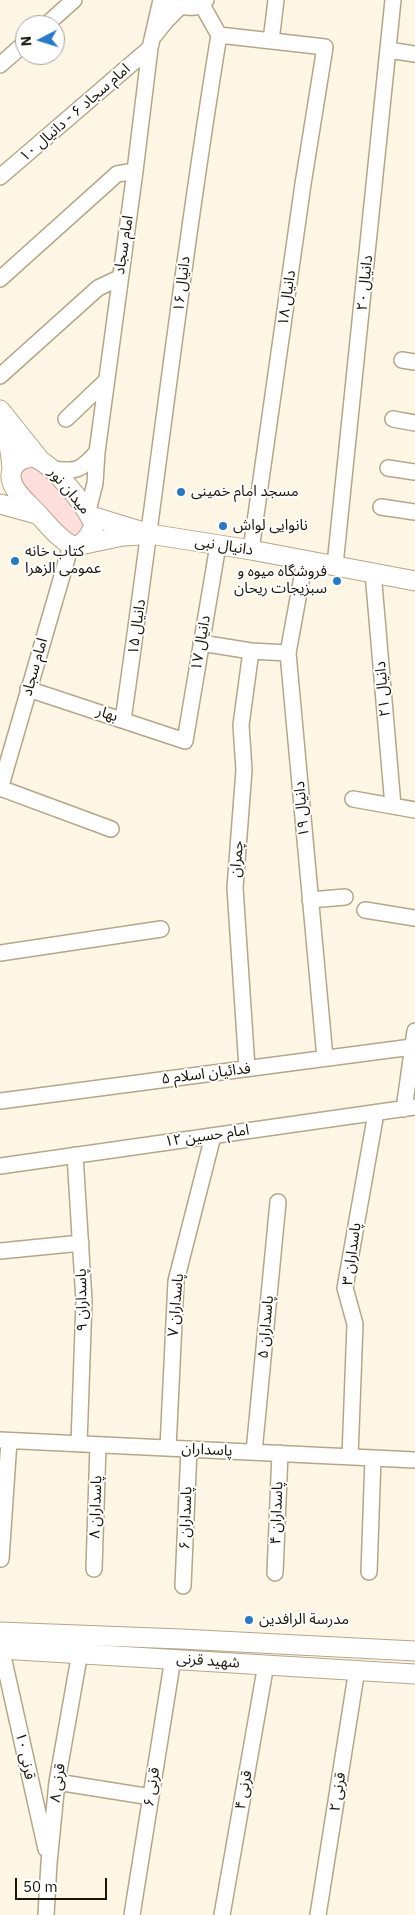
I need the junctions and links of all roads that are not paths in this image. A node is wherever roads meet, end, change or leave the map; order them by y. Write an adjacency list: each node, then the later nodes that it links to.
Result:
1 (74, 0): 8 (street)
2 (161, 0): 11 (street, امام سجاد)
3 (166, 0): 7 (street)
4 (276, 0): 10 (street)
5 (393, 0): 12 (street, دانیال ۲۰)
6 (204, 3): 7 (street); 9 (street)
7 (181, 6): 11 (street, امام سجاد ۶ - دانیال ۱۰)
8 (57, 15)
9 (218, 35): 10 (street); 37 (street, دانیال ۱۶)
10 (271, 41): 40 (street, دانیال ۱۸)
11 (151, 44): 16 (street, امام سجاد); 17 (street, امام سجاد ۶ - دانیال ۱۰)
12 (388, 50): 14 (street); 42 (street, دانیال ۲۰)
13 (15, 52): 15 (street)
14 (415, 54)
15 (0, 66)
16 (135, 171): 18 (street, امام سجاد); 19 (street)
17 (0, 177)
18 (119, 278): 20 (street); 21 (street, امام سجاد)
19 (0, 279)
20 (0, 376)
21 (107, 380): 23 (street); 27 (street, امام سجاد)
22 (0, 410): 28 (main road)
23 (66, 419)
24 (393, 419): 25 (street)
25 (415, 423)
26 (0, 424): 31 (main road)
27 (97, 452): 28 (street); 35 (street, امام سجاد)
28 (46, 464): 31 (main road, میدان نور); 35 (main road, میدان نور)
29 (388, 468): 30 (street)
30 (415, 472)
31 (8, 479): 36 (main road)
32 (0, 504): 36 (main road)
33 (381, 507): 34 (street)
34 (415, 512)
35 (89, 514): 37 (main road, دانیال نبی); 38 (main road, میدان نور)
36 (38, 515): 38 (main road)
37 (150, 534): 38 (main road, دانیال نبی); 39 (main road, دانیال نبی); 49 (street, دانیال ۱۵)
38 (76, 545): 48 (street, امام سجاد)
39 (218, 545): 40 (main road, دانیال نبی); 45 (street, دانیال ۱۷)
40 (251, 550): 41 (main road, دانیال نبی)
41 (305, 560): 42 (main road, دانیال نبی); 47 (street, دانیال ۱۹)
42 (335, 565): 43 (main road, دانیال نبی)
43 (373, 572): 44 (main road, دانیال نبی); 53 (street, دانیال ۲۱)
44 (415, 581)
45 (201, 643): 46 (street); 50 (street, دانیال ۱۷)
46 (251, 650): 47 (street); 65 (street, چمران)
47 (288, 653): 57 (street, دانیال ۱۹)
48 (28, 689): 49 (street, بهار); 51 (street, امام سجاد)
49 (123, 720): 50 (street, بهار)
50 (185, 741)
51 (0, 788): 55 (street)
52 (353, 799): 53 (street)
53 (392, 806): 54 (street)
54 (415, 810)
55 (112, 829)
56 (346, 897): 57 (street)
57 (310, 900): 64 (street, دانیال ۱۹)
58 (365, 910): 59 (street)
59 (415, 918)
60 (161, 929): 61 (street)
61 (0, 954)
62 (415, 1031): 63 (street)
63 (412, 1047): 64 (street, فدائیان اسلام ۵); 67 (street)
64 (326, 1058): 65 (street, فدائیان اسلام ۵)
65 (247, 1068): 66 (street, فدائیان اسلام ۵)
66 (0, 1101)
67 (410, 1108): 68 (street, امام حسین ۱۲)
68 (376, 1113): 69 (street, امام حسین ۱۲); 82 (street, پاسداران ۳)
69 (212, 1136): 70 (street, امام حسین ۱۲); 78 (street, پاسداران ۷)
70 (75, 1155): 71 (street, امام حسین ۱۲); 73 (street, پاسداران ۹)
71 (0, 1166)
72 (278, 1202): 80 (street, پاسداران ۵)
73 (80, 1243): 74 (street); 76 (street, پاسداران ۹)
74 (0, 1251)
75 (4, 1441): 76 (street, پاسداران); 85 (street)
76 (79, 1444): 77 (street, پاسداران)
77 (98, 1445): 78 (street, پاسداران); 86 (street, پاسداران ۸)
78 (168, 1448): 79 (street, پاسداران)
79 (189, 1449): 80 (street, پاسداران); 89 (street, پاسداران ۶)
80 (254, 1452): 81 (street, پاسداران)
81 (280, 1453): 82 (street, پاسداران); 88 (street, پاسداران ۴)
82 (350, 1456): 83 (street, پاسداران)
83 (373, 1458): 84 (street, پاسداران); 87 (street)
84 (415, 1460)
85 (2, 1559)
86 (94, 1569)
87 (369, 1572)
88 (275, 1573)
89 (183, 1586)
90 (0, 1643): 91 (main road, شهید قرنی); 92 (main road, شهید قرنی); 99 (street, قرنی ۱۰)
91 (415, 1651)
92 (80, 1652): 93 (main road, شهید قرنی); 97 (street, قرنی ۸)
93 (173, 1658): 94 (main road, شهید قرنی); 98 (street, قرنی ۶)
94 (266, 1664): 95 (main road, شهید قرنی); 102 (street, قرنی ۴)
95 (357, 1669): 96 (main road, شهید قرنی); 103 (street, قرنی ۲)
96 (415, 1674)
97 (57, 1782): 98 (street); 99 (street, قرنی ۸)
98 (151, 1797): 101 (street, قرنی ۶)
99 (49, 1863): 100 (street, قرنی ۸)
100 (46, 1915)
101 (132, 1915)
102 (222, 1915)
103 (318, 1915)

